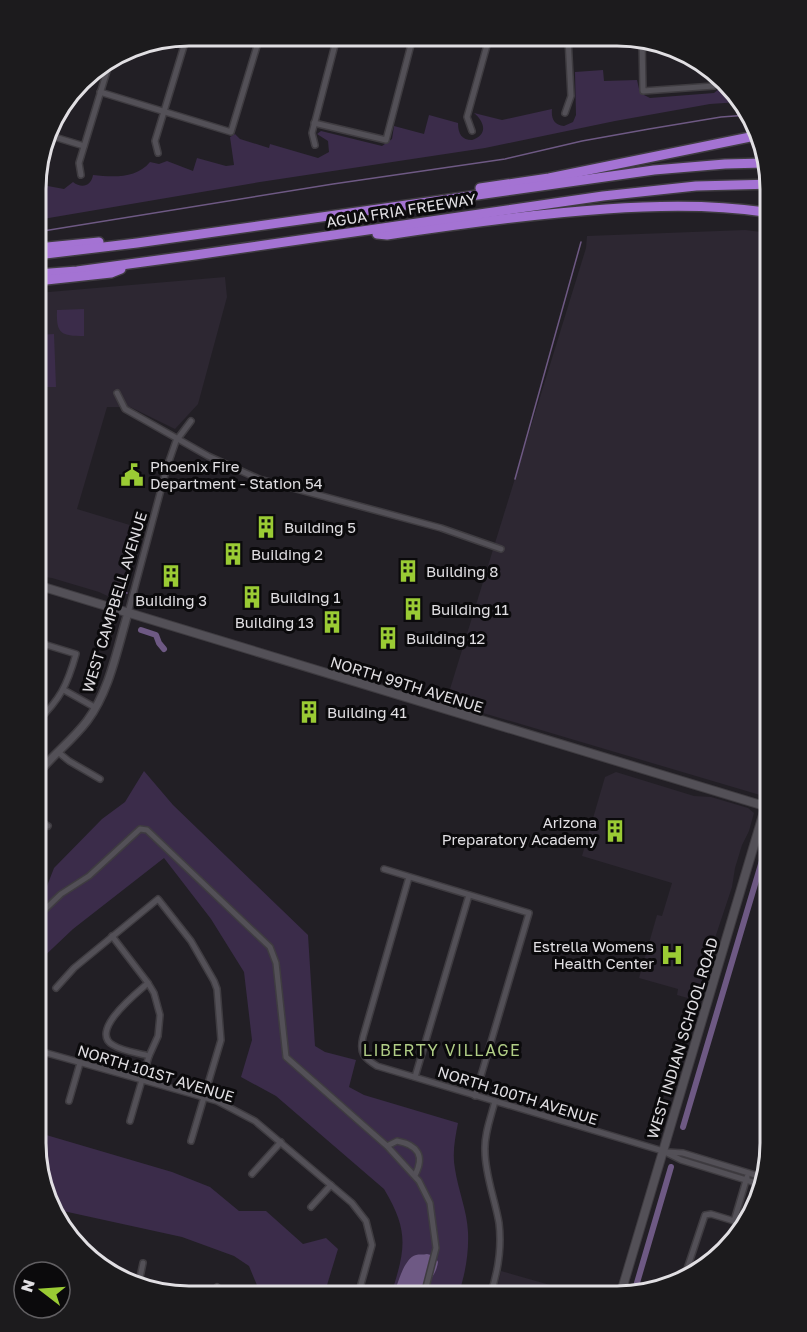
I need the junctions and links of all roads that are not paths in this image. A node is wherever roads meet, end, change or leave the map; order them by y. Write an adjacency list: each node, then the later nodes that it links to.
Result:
1 (257, 46): 11 (street)
2 (335, 46): 13 (street)
3 (411, 46): 13 (street)
4 (487, 46): 14 (street)
5 (568, 46): 12 (street)
6 (184, 47): 11 (street)
7 (642, 49): 9 (street)
8 (106, 74): 10 (street)
9 (714, 84)
10 (100, 92): 11 (street); 18 (street)
11 (164, 111): 19 (street)
12 (565, 113)
13 (314, 123): 17 (street)
14 (472, 131)
15 (56, 137): 18 (street)
16 (751, 137): 24 (highway)
17 (315, 145)
18 (84, 146): 21 (street)
19 (158, 153)
20 (758, 164): 24 (highway, AGUA FRIA FREEWAY)
21 (81, 175)
22 (760, 184): 25 (highway, AGUA FRIA FREEWAY)
23 (760, 212): 25 (highway)
24 (351, 213): 26 (highway, AGUA FRIA FREEWAY)
25 (350, 234): 29 (highway, AGUA FRIA FREEWAY)
26 (137, 243): 27 (highway); 28 (highway, AGUA FRIA FREEWAY)
27 (46, 247)
28 (46, 254)
29 (134, 264): 30 (highway, AGUA FRIA FREEWAY); 31 (highway)
30 (46, 273)
31 (46, 280)
32 (117, 393): 34 (street)
33 (191, 421): 34 (street, WEST CAMPBELL AVENUE)
34 (178, 439): 35 (street); 37 (street, WEST CAMPBELL AVENUE)
35 (501, 549)
36 (46, 588): 37 (main road, NORTH 99TH AVENUE)
37 (128, 613): 40 (street, WEST CAMPBELL AVENUE); 45 (main road, NORTH 99TH AVENUE)
38 (46, 645): 39 (street)
39 (64, 690): 40 (street); 41 (street)
40 (96, 708): 42 (street, WEST CAMPBELL AVENUE)
41 (46, 713)
42 (58, 752): 43 (street, WEST CAMPBELL AVENUE); 44 (street)
43 (46, 765)
44 (100, 779)
45 (760, 805)
46 (760, 833): 67 (main road, WEST INDIAN SCHOOL ROAD)
47 (384, 869): 48 (street)
48 (409, 877): 49 (street); 57 (street, NORTH 100TH AVENUE)
49 (469, 895): 57 (street); 59 (street)
50 (46, 908): 66 (street)
51 (112, 936): 52 (street); 53 (street); 60 (street)
52 (148, 983): 55 (street); 55 (street)
53 (56, 988)
54 (46, 1053): 56 (street, NORTH 101ST AVENUE)
55 (149, 1056): 58 (street)
56 (80, 1063): 58 (street, NORTH 101ST AVENUE); 61 (street)
57 (415, 1077): 59 (street, NORTH 100TH AVENUE)
58 (142, 1080): 60 (street, NORTH 101ST AVENUE); 63 (street)
59 (475, 1096): 62 (street, NORTH 100TH AVENUE)
60 (203, 1097): 64 (street); 65 (street, NORTH 101ST AVENUE)
61 (69, 1101)
62 (495, 1101): 67 (street, NORTH 100TH AVENUE); 83 (street)
63 (130, 1121)
64 (191, 1141)
65 (281, 1142): 69 (street); 74 (street, NORTH 101ST AVENUE)
66 (387, 1146): 70 (street); 70 (street)
67 (663, 1151): 68 (street); 72 (street); 80 (main road, WEST INDIAN SCHOOL ROAD)
68 (748, 1173): 71 (street); 72 (street)
69 (252, 1174)
70 (415, 1175): 82 (street)
71 (757, 1176)
72 (746, 1180): 73 (street); 76 (street)
73 (755, 1183)
74 (331, 1185): 75 (street); 81 (street, NORTH 101ST AVENUE)
75 (311, 1207)
76 (734, 1221): 78 (street)
77 (143, 1263): 79 (street)
78 (688, 1267)
79 (140, 1277)
80 (623, 1285)
81 (361, 1286)
82 (426, 1286)
83 (493, 1286)

